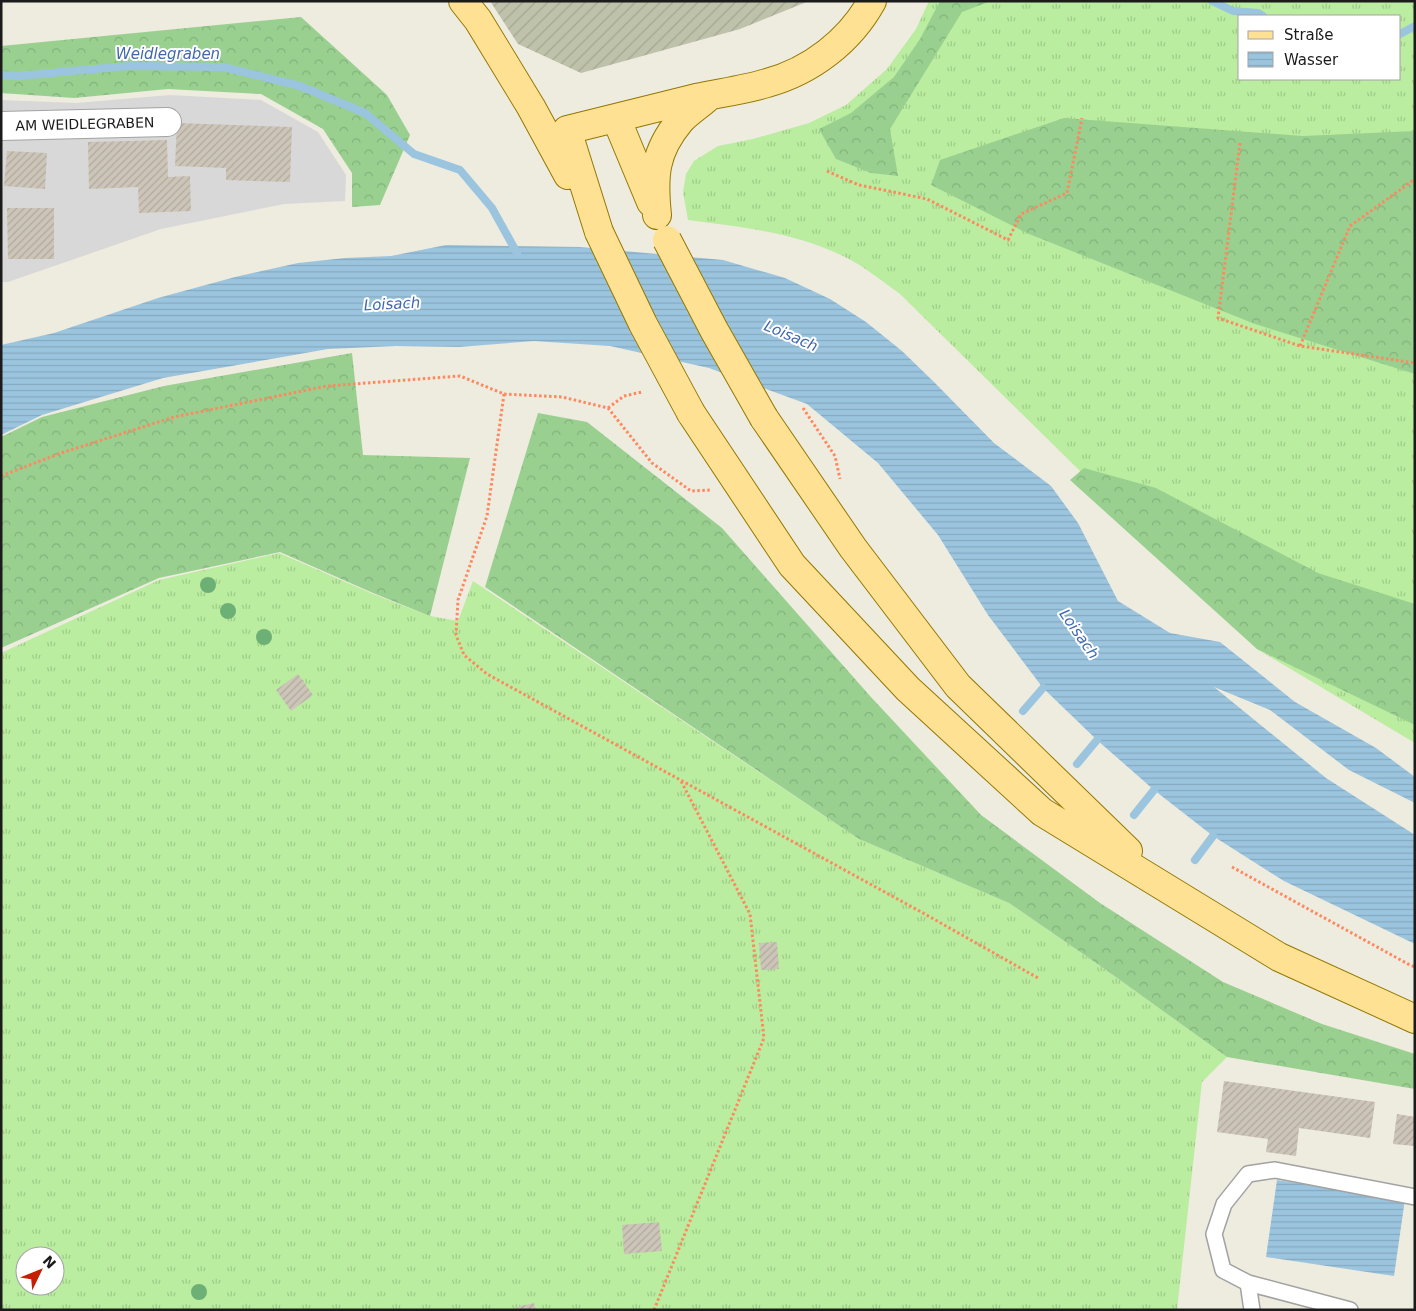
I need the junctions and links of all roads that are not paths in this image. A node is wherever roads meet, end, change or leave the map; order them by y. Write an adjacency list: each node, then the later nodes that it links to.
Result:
1 (463, 1): 8 (main road)
2 (872, 1): 3 (main road)
3 (711, 95): 4 (main road); 7 (main road)
4 (616, 118): 7 (main road); 8 (main road)
5 (167, 122): 6 (street, AM WEIDLEGRABEN)
6 (1, 126)
7 (657, 215): 9 (main road, bridge)
8 (599, 232): 9 (main road, bridge)
9 (1167, 888): 10 (main road)
10 (1415, 1019)
11 (1415, 1198): 12 (lane)
12 (1248, 1283): 13 (lane); 14 (lane)
13 (1252, 1310)
14 (1350, 1310)

